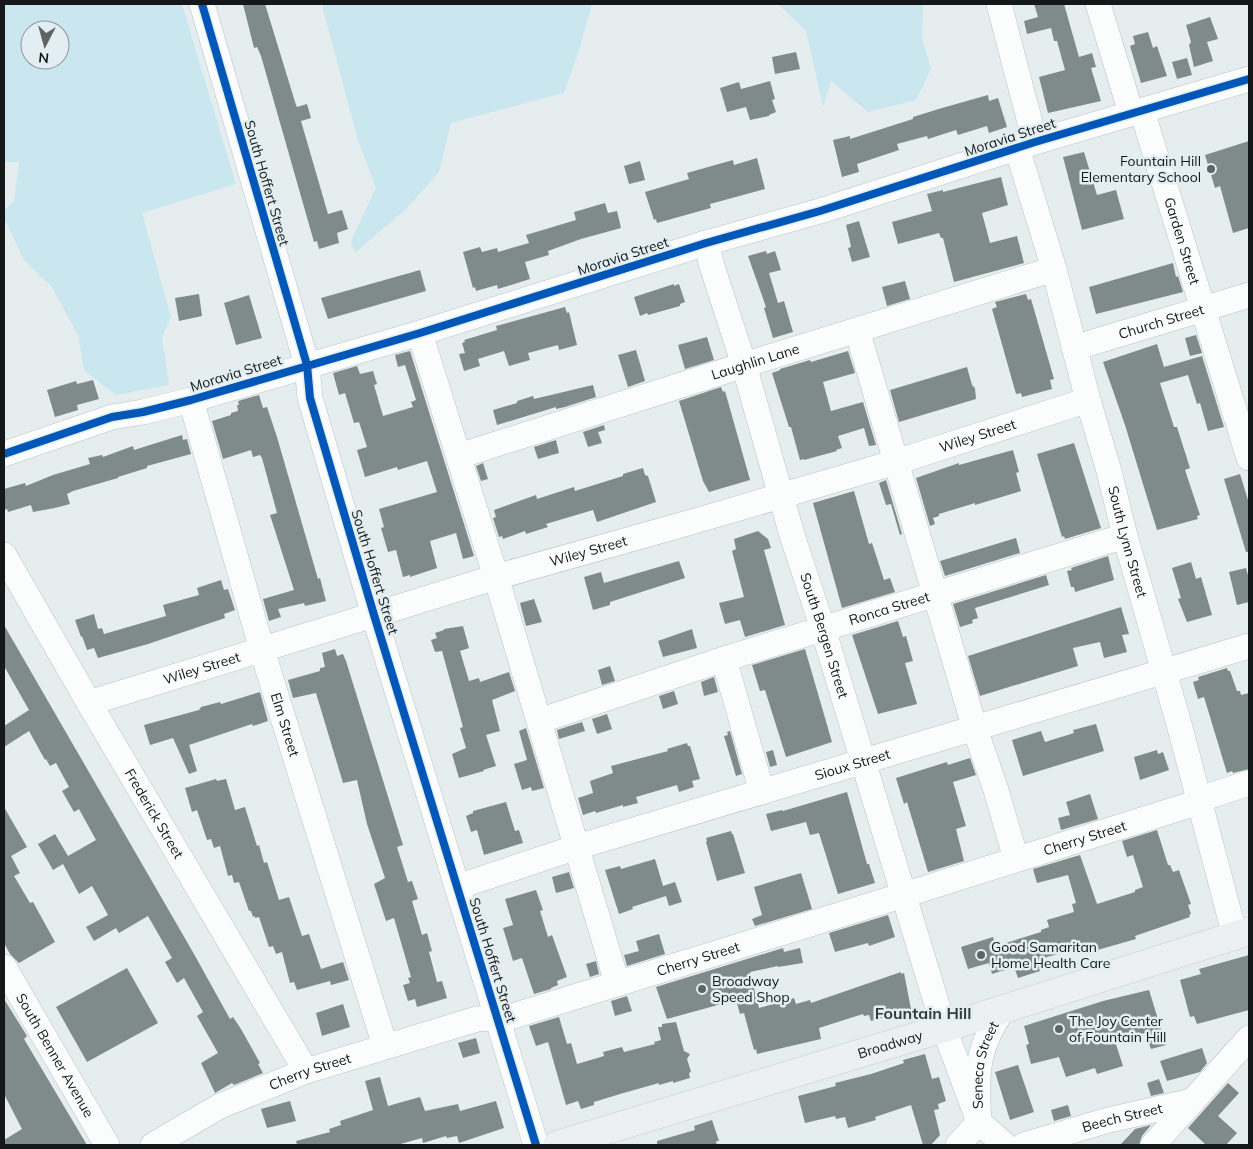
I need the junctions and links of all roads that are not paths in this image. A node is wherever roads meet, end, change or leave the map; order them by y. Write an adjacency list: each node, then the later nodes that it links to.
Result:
1 (202, 4): 14 (street, South Hoffert Street)
2 (999, 4): 6 (street, South Lynn Street)
3 (1098, 4): 5 (street, Garden Street)
4 (1249, 79): 5 (street, Moravia Street)
5 (1136, 112): 6 (street, Moravia Street); 10 (street, Garden Street)
6 (1026, 145): 7 (street, Moravia Street); 8 (street, South Lynn Street)
7 (706, 243): 12 (street, Moravia Street); 15 (street, South Bergen Street)
8 (1054, 269): 11 (street, Laughlin Lane); 13 (street, South Lynn Street)
9 (1249, 295): 10 (street, Church Street)
10 (1204, 310): 13 (street, Church Street); 20 (street, Garden Street)
11 (857, 330): 15 (street, Laughlin Lane); 21 (street)
12 (420, 333): 14 (street, Moravia Street); 19 (street)
13 (1074, 348): 17 (street, South Lynn Street)
14 (307, 365): 16 (street, Moravia Street); 27 (street, South Hoffert Street)
15 (744, 365): 19 (street, Laughlin Lane); 22 (street, South Bergen Street)
16 (191, 400): 18 (street, Moravia Street); 30 (street, Elm Street)
17 (1088, 400): 21 (street, Wiley Street); 23 (street, South Lynn Street)
18 (4, 454)
19 (459, 456): 25 (street)
20 (1249, 458)
21 (896, 462): 22 (street, Wiley Street); 26 (street)
22 (780, 496): 25 (street, Wiley Street); 28 (street, South Bergen Street)
23 (1125, 536): 26 (street, Ronca Street); 32 (street, South Lynn Street)
24 (4, 555): 33 (street, Frederick Street)
25 (496, 577): 27 (street, Wiley Street); 34 (street)
26 (936, 595): 28 (street, Ronca Street); 35 (street)
27 (374, 615): 30 (street, Wiley Street); 42 (street, South Hoffert Street)
28 (823, 629): 31 (street, Ronca Street); 36 (street, South Bergen Street)
29 (1249, 646): 32 (street, Sioux Street)
30 (262, 650): 33 (street, Wiley Street); 51 (street, Elm Street)
31 (724, 660): 34 (street, Ronca Street); 38 (street)
32 (1164, 671): 35 (street, Sioux Street); 39 (street, South Lynn Street)
33 (89, 703): 52 (street, Frederick Street)
34 (539, 721): 40 (street)
35 (975, 728): 36 (street, Sioux Street); 41 (street)
36 (863, 761): 38 (street, Sioux Street); 43 (street, South Bergen Street)
37 (1249, 783): 39 (street, Cherry Street)
38 (762, 792): 40 (street, Sioux Street)
39 (1199, 802): 41 (street, Cherry Street); 44 (street, South Lynn Street)
40 (578, 847): 42 (street, Sioux Street); 46 (street)
41 (1016, 859): 43 (street, Cherry Street)
42 (457, 886): 48 (street, South Hoffert Street)
43 (904, 896): 46 (street, Cherry Street); 49 (street, South Bergen Street)
44 (1242, 933): 47 (main road, Broadway)
45 (4, 967): 55 (street, South Benner Avenue)
46 (617, 983): 48 (street, Cherry Street)
47 (1002, 1010): 49 (main road, Broadway); 54 (street, Seneca Street)
48 (498, 1017): 51 (street, Cherry Street); 57 (street, South Hoffert Street)
49 (944, 1028): 54 (street, South Bergen Street); 58 (main road, Broadway)
50 (1249, 1038): 53 (street)
51 (386, 1046): 52 (street, Cherry Street)
52 (306, 1071): 56 (street, Cherry Street)
53 (1192, 1101): 61 (street, Beech Street); 62 (street)
54 (978, 1122): 59 (street, Seneca Street); 60 (street)
55 (107, 1145)
56 (153, 1145)
57 (536, 1145)
58 (557, 1145)
59 (958, 1145)
60 (1004, 1145)
61 (1024, 1145)
62 (1152, 1145)

